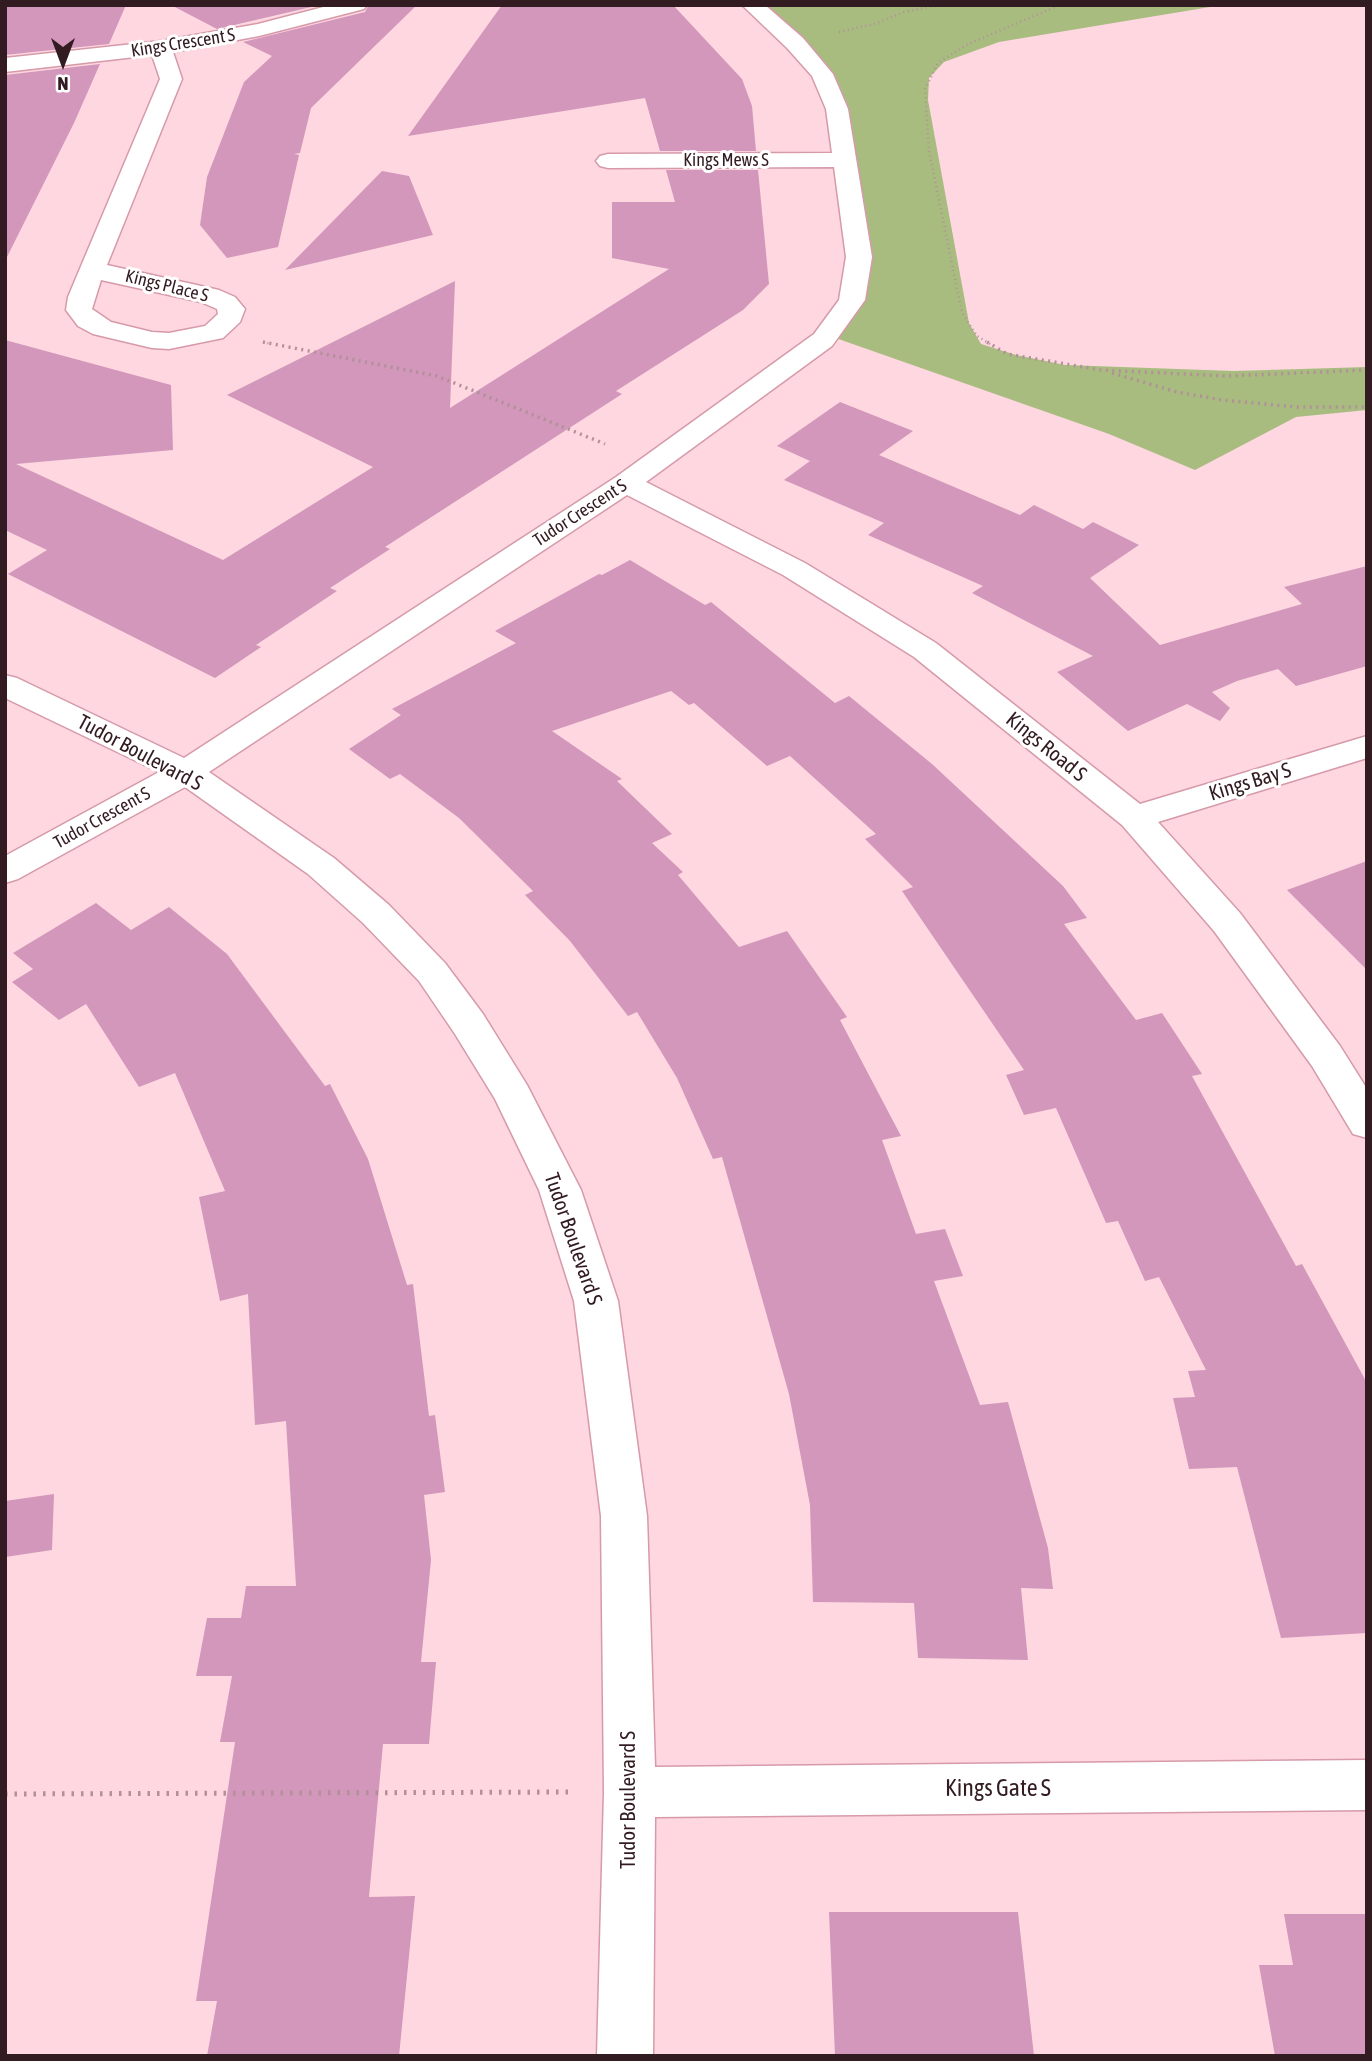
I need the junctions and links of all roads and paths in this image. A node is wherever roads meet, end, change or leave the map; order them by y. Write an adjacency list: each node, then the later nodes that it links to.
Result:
1 (357, 5): 6 (street, Kings Crescent S)
2 (752, 5): 5 (street, Tudor Crescent S)
3 (939, 5): 5 (path)
4 (1060, 5): 12 (path)
5 (791, 39): 8 (street, Tudor Crescent S)
6 (161, 48): 7 (street, Kings Crescent S); 10 (street, Kings Place S)
7 (5, 65)
8 (845, 160): 9 (street, Kings Mews S); 15 (street, Tudor Crescent S)
9 (608, 161)
10 (93, 271): 11 (street, Kings Place S); 11 (street, Kings Place S)
11 (214, 332): 15 (path)
12 (1101, 370): 13 (path); 14 (path)
13 (1367, 370)
14 (1367, 407)
15 (639, 474): 18 (street, Tudor Crescent S); 19 (street, Kings Road S)
16 (5, 685): 18 (street, Tudor Boulevard S)
17 (1367, 747): 19 (street, Kings Bay S)
18 (186, 772): 20 (street, Tudor Crescent S); 23 (street, Tudor Boulevard S)
19 (1134, 817): 21 (street, Kings Road S)
20 (5, 871)
21 (1367, 1123)
22 (1367, 1785): 23 (street, Kings Gate S)
23 (630, 1791): 24 (path); 25 (street, Tudor Boulevard S)
24 (5, 1794)
25 (625, 2056)

